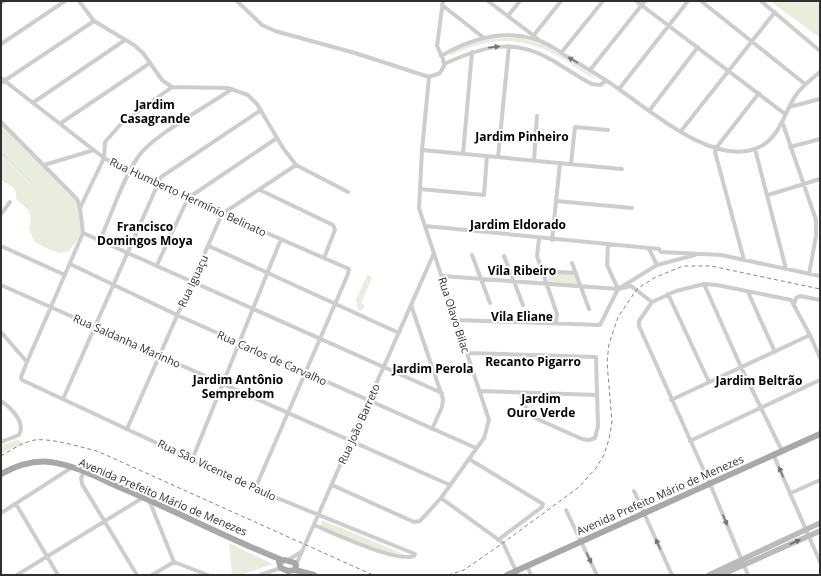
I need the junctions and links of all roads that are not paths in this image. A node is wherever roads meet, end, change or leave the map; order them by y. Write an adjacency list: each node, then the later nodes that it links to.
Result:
1 (4, 1): 14 (street)
2 (65, 1): 26 (street)
3 (79, 1): 19 (street)
4 (237, 1): 38 (street)
5 (488, 1): 18 (street)
6 (520, 1): 18 (street)
7 (561, 1): 21 (street)
8 (603, 1): 31 (street)
9 (636, 1): 16 (street)
10 (645, 1): 16 (street)
11 (688, 1): 20 (street)
12 (701, 1): 24 (street)
13 (761, 1): 17 (street)
14 (1, 3)
15 (442, 3): 22 (street); 32 (street)
16 (642, 5): 20 (street); 35 (street)
17 (776, 12): 24 (street); 29 (street)
18 (508, 16): 21 (street)
19 (94, 21): 23 (street); 41 (street)
20 (668, 25): 28 (street); 44 (street)
21 (534, 35): 25 (street)
22 (484, 38): 25 (street); 32 (street)
23 (125, 40): 33 (street); 48 (street)
24 (752, 41): 36 (street); 42 (street)
25 (544, 42): 31 (street)
26 (1, 44)
27 (509, 46): 30 (street, one-way to 27); 40 (street); 68 (street)
28 (698, 47): 36 (street); 51 (street)
29 (820, 51)
30 (472, 52): 34 (street); 66 (street)
31 (562, 53): 35 (street, one-way to 31)
32 (441, 56): 34 (street)
33 (150, 63): 43 (street); 55 (street)
34 (444, 64): 38 (street)
35 (590, 70): 40 (street)
36 (730, 70): 46 (street); 58 (street)
37 (820, 72): 42 (street)
38 (429, 77): 65 (street, Rua Olavo Bilac)
39 (1, 78): 41 (street, Rua Humberto Hermínio Belinato)
40 (606, 81): 44 (street)
41 (3, 82): 48 (street, Rua Humberto Hermínio Belinato)
42 (805, 84): 49 (street)
43 (172, 88): 45 (street); 69 (street)
44 (619, 88): 51 (street)
45 (232, 89): 50 (street); 76 (street)
46 (759, 93): 52 (street); 62 (street)
47 (820, 98): 49 (street)
48 (34, 102): 55 (street, Rua Humberto Hermínio Belinato)
49 (788, 107): 52 (street)
50 (261, 110): 59 (street); 79 (street)
51 (649, 111): 58 (street)
52 (785, 114): 56 (street)
53 (537, 116): 70 (street)
54 (1, 122): 73 (street)
55 (61, 123): 64 (street, Rua Humberto Hermínio Belinato)
56 (782, 124): 61 (street); 63 (street)
57 (608, 130): 72 (street)
58 (681, 132): 62 (street)
59 (277, 138): 74 (street); 84 (street)
60 (820, 139): 61 (street)
61 (790, 147): 78 (street)
62 (716, 148): 63 (street); 112 (street)
63 (755, 149): 83 (street)
64 (94, 150): 69 (street, Rua Humberto Hermínio Belinato); 73 (street)
65 (422, 150): 66 (street); 80 (street, Rua Olavo Bilac)
66 (463, 154): 67 (street)
67 (487, 156): 68 (street); 80 (street)
68 (498, 157): 70 (street)
69 (104, 158): 76 (street, Rua Humberto Hermínio Belinato); 87 (street)
70 (534, 160): 71 (street)
71 (560, 162): 72 (street); 85 (street)
72 (571, 164): 75 (street)
73 (44, 165): 87 (street)
74 (296, 166): 81 (street); 82 (street)
75 (622, 169)
76 (130, 172): 79 (street, Rua Humberto Hermínio Belinato); 96 (street)
77 (820, 178): 78 (street)
78 (802, 184): 83 (street); 91 (street)
79 (158, 185): 84 (street, Rua Humberto Hermínio Belinato); 105 (street)
80 (420, 189): 92 (street, Rua Olavo Bilac)
81 (260, 190): 90 (street); 111 (street)
82 (348, 192)
83 (768, 196): 118 (street)
84 (188, 198): 90 (street, Rua Humberto Hermínio Belinato); 117 (street)
85 (556, 200): 88 (street); 98 (street)
86 (10, 202): 89 (street)
87 (80, 208): 93 (street)
88 (632, 208)
89 (1, 214)
90 (222, 214): 97 (street, Rua Humberto Hermínio Belinato); 101 (street, Rua Iguaçu)
91 (818, 219): 94 (street)
92 (425, 226): 95 (street); 106 (street, Rua Olavo Bilac)
93 (83, 233): 96 (street); 115 (street)
94 (818, 237): 123 (street)
95 (539, 239): 98 (street); 119 (street)
96 (100, 240): 105 (street)
97 (281, 240): 111 (street, Rua Humberto Hermínio Belinato); 122 (street)
98 (552, 240): 99 (street)
99 (608, 245): 102 (street); 136 (street)
100 (1, 246): 121 (street)
101 (209, 246): 122 (street); 128 (street, Rua Iguaçu)
102 (649, 249): 103 (street); 110 (street)
103 (659, 250): 104 (street); 110 (street)
104 (666, 252): 107 (street); 113 (street)
105 (127, 253): 117 (street); 133 (street)
106 (434, 253): 124 (street, Rua Olavo Bilac); 143 (street, Rua João Barreto)
107 (706, 254): 112 (street); 113 (street)
108 (472, 255): 127 (street)
109 (504, 256): 129 (street)
110 (654, 257): 116 (street)
111 (324, 258): 142 (street, Rua Humberto Hermínio Belinato)
112 (744, 260): 118 (street)
113 (668, 261): 116 (street)
114 (572, 263): 120 (street)
115 (70, 264): 121 (street); 133 (street, Rua Carlos de Carvalho)
116 (657, 264): 126 (street)
117 (157, 265): 128 (street)
118 (786, 269): 123 (street)
119 (542, 271): 120 (street); 130 (street)
120 (576, 273): 134 (street)
121 (65, 274): 146 (street)
122 (267, 274): 142 (street); 147 (street)
123 (809, 274): 125 (street)
124 (442, 276): 127 (street); 150 (street, Rua Olavo Bilac)
125 (820, 276)
126 (634, 278): 135 (street); 136 (street)
127 (481, 279): 129 (street); 141 (street)
128 (193, 281): 147 (street); 149 (street, Rua Iguaçu)
129 (514, 281): 130 (street); 145 (street)
130 (547, 283): 134 (street); 151 (street)
131 (704, 284): 137 (street); 138 (street); 164 (street)
132 (1, 285): 146 (street, Rua Saldanha Marinho)
133 (113, 285): 149 (street, Rua Carlos de Carvalho); 152 (street)
134 (581, 286): 136 (street); 148 (street)
135 (631, 286): 136 (street); 140 (street)
136 (618, 289): 151 (street)
137 (748, 292): 144 (street); 158 (street)
138 (668, 294): 140 (street); 167 (street)
139 (820, 300): 144 (street)
140 (652, 302): 174 (street)
141 (490, 303)
142 (335, 304): 154 (street); 156 (street)
143 (411, 304): 154 (street, Rua João Barreto); 170 (street)
144 (794, 304): 155 (street)
145 (523, 305)
146 (51, 307): 152 (street, Rua Saldanha Marinho); 162 (street)
147 (252, 308): 156 (street); 157 (street)
148 (589, 309)
149 (177, 315): 157 (street, Rua Carlos de Carvalho); 160 (street, Rua Iguaçu)
150 (456, 320): 151 (street); 159 (street, Rua Olavo Bilac)
151 (556, 323)
152 (95, 326): 160 (street, Rua Saldanha Marinho); 173 (street)
153 (1, 332): 162 (street)
154 (399, 333): 163 (street, Rua João Barreto)
155 (810, 335): 158 (street); 161 (street)
156 (321, 338): 163 (street); 165 (street)
157 (239, 343): 165 (street, Rua Carlos de Carvalho); 168 (street)
158 (775, 352): 164 (street)
159 (467, 353): 169 (street, Rua Olavo Bilac); 172 (street)
160 (159, 356): 168 (street, Rua Saldanha Marinho); 179 (street, Rua Iguaçu)
161 (820, 358)
162 (26, 362): 173 (street, Rua São Vicente de Paulo)
163 (385, 366): 170 (street); 176 (street, Rua João Barreto)
164 (741, 367): 167 (street); 177 (street)
165 (306, 373): 176 (street, Rua Carlos de Carvalho); 178 (street)
166 (820, 380): 177 (street)
167 (709, 382): 174 (street)
168 (223, 385): 178 (street, Rua Saldanha Marinho); 189 (street)
169 (480, 391): 171 (street); 185 (street, Rua Olavo Bilac)
170 (442, 393): 180 (street)
171 (521, 393): 172 (street); 172 (street)
172 (597, 395)
173 (63, 400): 179 (street, Rua São Vicente de Paulo)
174 (671, 400): 182 (street)
175 (1, 401): 183 (street)
176 (370, 401): 180 (street, Rua Carlos de Carvalho); 184 (street, Rua João Barreto)
177 (762, 407): 182 (street); 186 (street)
178 (288, 414): 184 (street, Rua Saldanha Marinho); 197 (street)
179 (127, 429): 189 (street, Rua São Vicente de Paulo)
180 (432, 429): 185 (street, Rua Carlos de Carvalho)
181 (820, 434): 186 (main road, Avenida Prefeito Mário de Menezes)
182 (690, 441): 194 (street)
183 (1, 442)
184 (352, 442): 195 (street, Rua João Barreto); 196 (street, Rua Saldanha Marinho)
185 (476, 448): 188 (street, Rua Olavo Bilac)
186 (782, 451): 187 (main road, Avenida Prefeito Mário de Menezes)
187 (773, 454): 194 (main road, Avenida Prefeito Mário de Menezes); 199 (street, one-way to 187)
188 (469, 459): 196 (street, Rua Olavo Bilac); 213 (street)
189 (192, 460): 197 (street, Rua São Vicente de Paulo)
190 (71, 468): 191 (main road, Avenida Prefeito Mário de Menezes); 192 (main road, Avenida Prefeito Mário de Menezes); 202 (street)
191 (84, 472): 200 (main road, Avenida Prefeito Mário de Menezes); 207 (street)
192 (1, 474)
193 (820, 480): 199 (street)
194 (710, 484): 204 (main road, Avenida Prefeito Mário de Menezes); 221 (street, one-way to 221)
195 (332, 485): 201 (street, Rua Olavo Bilac); 206 (street, Rua João Barreto)
196 (450, 486): 201 (street, Rua Olavo Bilac)
197 (255, 489): 206 (street, Rua São Vicente de Paulo)
198 (634, 491): 204 (street)
199 (791, 494): 210 (street)
200 (146, 498): 207 (street); 219 (street); 223 (main road, Avenida Prefeito Mário de Menezes)
201 (441, 498): 213 (street)
202 (16, 504): 205 (street); 218 (street)
203 (566, 510): 214 (street)
204 (644, 512): 214 (main road, Avenida Prefeito Mário de Menezes); 236 (street, one-way to 204)
205 (1, 513)
206 (318, 516): 209 (street, Rua João Barreto); 209 (street, Rua São Vicente de Paulo)
207 (106, 521): 218 (street); 229 (street)
208 (820, 524): 210 (main road)
209 (314, 525): 216 (street, Rua João Barreto)
210 (806, 530): 212 (street); 215 (main road)
211 (820, 531): 212 (main road)
212 (809, 536): 215 (main road, one-way to 212); 217 (street)
213 (498, 540): 224 (street)
214 (581, 542): 222 (main road, Avenida Prefeito Mário de Menezes); 235 (street, one-way to 235)
215 (777, 547): 221 (main road)
216 (303, 550): 223 (street, Rua João Barreto); 223 (street)
217 (818, 553): 220 (street)
218 (47, 557): 227 (street); 228 (street)
219 (174, 562): 230 (street); 231 (street)
220 (820, 562)
221 (743, 563): 226 (main road); 237 (street)
222 (527, 566): 224 (main road, Avenida Prefeito Mário de Menezes); 234 (street)
223 (288, 568): 225 (main road, Avenida Prefeito Mário de Menezes); 232 (street)
224 (518, 573): 233 (main road, Avenida Prefeito Mário de Menezes)
225 (312, 574)
226 (715, 574)
227 (17, 575)
228 (58, 575)
229 (137, 575)
230 (152, 575)
231 (208, 575)
232 (260, 575)
233 (507, 575)
234 (531, 575)
235 (597, 575)
236 (672, 575)
237 (748, 575)

